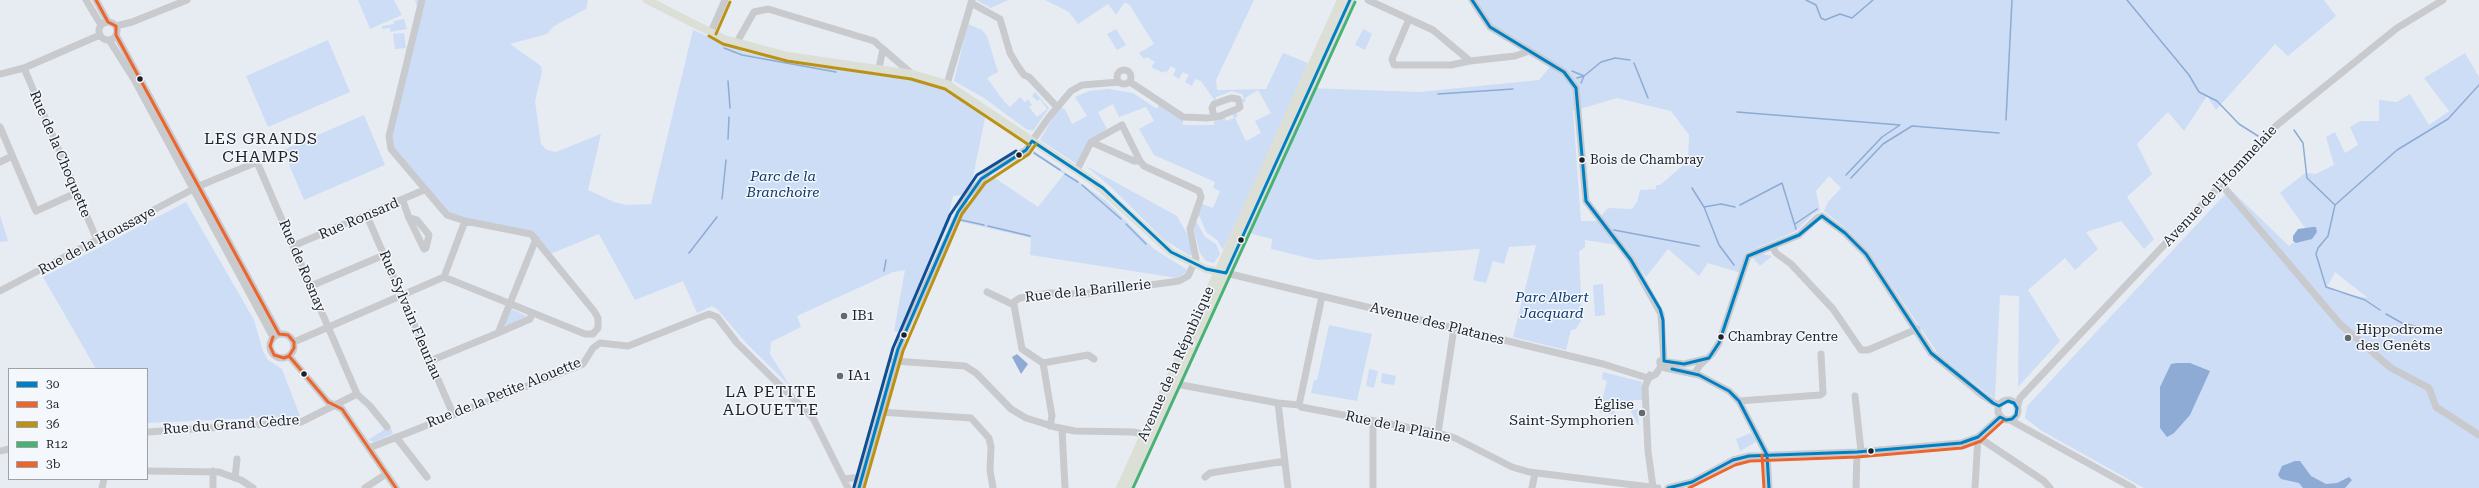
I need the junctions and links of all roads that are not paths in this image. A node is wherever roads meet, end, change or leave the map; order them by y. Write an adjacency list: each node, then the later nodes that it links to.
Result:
1 (86, 0): 14 (street)
2 (96, 0): 14 (street)
3 (187, 0): 15 (street)
4 (422, 0): 44 (street)
5 (647, 0): 16 (main road)
6 (725, 0): 16 (street)
7 (1341, 0): 56 (main road, Avenue de la République)
8 (1350, 0): 56 (main road, Avenue de la République)
9 (1368, 0): 13 (street)
10 (1472, 0): 21 (street)
11 (2443, 0): 42 (street, Avenue de l'Hommelaie)
12 (971, 2): 32 (street); 33 (street)
13 (1409, 18): 25 (street); 25 (street)
14 (105, 23): 15 (street); 17 (street)
15 (116, 26): 18 (street)
16 (711, 32): 20 (main road)
17 (100, 35): 19 (street); 26 (street)
18 (116, 35): 19 (street); 43 (street)
19 (109, 40): 43 (street)
20 (737, 42): 22 (street); 27 (main road)
21 (1517, 44): 23 (street); 24 (street)
22 (883, 49): 27 (street); 29 (street)
23 (1529, 51): 24 (street); 82 (street)
24 (1506, 58): 25 (street)
25 (1470, 61)
26 (24, 68): 28 (street); 45 (street, Rue de la Choquette)
27 (879, 68): 29 (main road)
28 (0, 74)
29 (912, 74): 32 (main road)
30 (1119, 82): 31 (street); 31 (street); 33 (street)
31 (1130, 82): 34 (street)
32 (947, 84): 36 (main road)
33 (1056, 107): 36 (street)
34 (1214, 117)
35 (0, 127): 38 (street)
36 (1032, 141): 41 (main road); 80 (street)
37 (1091, 142): 40 (street); 40 (street); 41 (street)
38 (12, 156): 39 (street); 45 (street)
39 (0, 162)
40 (1140, 162): 55 (street)
41 (1077, 170): 55 (main road)
42 (2221, 184): 88 (street, Avenue de l'Hommelaie); 106 (street)
43 (196, 188): 51 (street, Rue de la Houssaye); 52 (street, Rue de Rosnay); 72 (street)
44 (424, 190): 46 (street, Rue Ronsard); 49 (street)
45 (76, 193): 51 (street, Rue de la Choquette)
46 (403, 201): 47 (street, Rue Ronsard); 48 (street)
47 (367, 216): 52 (street, Rue Ronsard); 54 (street, Rue Sylvain Fleuriau)
48 (409, 218)
49 (465, 221): 50 (street); 57 (street)
50 (536, 239): 64 (street); 71 (street)
51 (97, 240): 60 (street, Rue de la Houssaye)
52 (293, 246): 59 (street, Rue de Rosnay)
53 (1772, 246): 69 (street); 69 (street); 77 (street)
54 (384, 255): 59 (street); 62 (street, Rue Sylvain Fleuriau)
55 (1197, 264): 56 (main road); 58 (main road); 65 (street, Rue de la Barillerie)
56 (1222, 271): 58 (main road, Avenue de la République); 63 (street, Avenue des Platanes); 85 (main road, Avenue de la République)
57 (444, 277): 62 (street); 64 (street)
58 (1212, 285): 105 (main road, Avenue de la République)
59 (311, 286): 67 (street, Rue de Rosnay)
60 (0, 291)
61 (987, 292): 65 (street)
62 (402, 295): 67 (street); 79 (street, Rue Sylvain Fleuriau)
63 (1322, 296): 68 (street, Avenue des Platanes); 92 (street)
64 (510, 304): 66 (street); 70 (street)
65 (1014, 305): 81 (street, Rue de la Barillerie)
66 (532, 313): 70 (street); 71 (street)
67 (327, 326): 73 (street); 86 (street, Rue de Rosnay)
68 (1454, 328): 84 (street, Avenue des Platanes); 104 (street)
69 (1917, 329): 94 (street)
70 (498, 333): 79 (street)
71 (593, 334): 74 (street)
72 (276, 335): 73 (street); 76 (street)
73 (294, 342): 76 (street)
74 (596, 345): 96 (street, Rue de la Petite Alouette); 122 (street)
75 (1820, 354): 89 (street)
76 (289, 356): 93 (street)
77 (1709, 358): 82 (street); 83 (street)
78 (1094, 359): 81 (street)
79 (430, 361): 96 (street, Rue Sylvain Fleuriau)
80 (894, 361): 95 (street); 100 (street)
81 (1043, 363): 100 (street)
82 (1661, 363): 83 (street); 84 (street)
83 (1697, 374): 89 (street)
84 (1648, 378): 138 (street)
85 (1176, 384): 91 (street, Rue de la Plaine); 105 (main road, Avenue de la République)
86 (357, 394): 93 (street, Rue du Grand Cèdre); 101 (street, Rue de Rosnay)
87 (1855, 396): 110 (street)
88 (2020, 398): 90 (street, Avenue de l'Hommelaie); 97 (street, Avenue de l'Hommelaie)
89 (1739, 401): 111 (street)
90 (2012, 402): 94 (street, Avenue de l'Hommelaie); 97 (street)
91 (1278, 403): 92 (street, Rue de la Plaine); 113 (street)
92 (1298, 405): 99 (street, Rue de la Plaine)
93 (335, 406): 103 (street, Rue du Grand Cèdre); 109 (street)
94 (1999, 406): 98 (street)
95 (880, 412): 118 (street); 130 (street)
96 (453, 414): 107 (street, Rue de la Petite Alouette)
97 (2014, 414): 98 (street); 123 (street)
98 (2000, 417): 108 (street)
99 (1373, 421): 104 (street, Rue de la Plaine); 135 (street)
100 (1050, 426): 102 (street)
101 (387, 427)
102 (1062, 429): 105 (street); 131 (street)
103 (148, 432)
104 (1438, 432): 116 (street, Rue de la Plaine)
105 (1148, 434): 132 (main road, Avenue de la République); 133 (main road, Avenue de la République)
106 (2479, 435)
107 (396, 437): 109 (street, Rue de la Petite Alouette); 121 (street)
108 (1978, 437): 110 (street); 142 (street); 143 (street)
109 (369, 448): 117 (street)
110 (1859, 452): 111 (street); 141 (street)
111 (1767, 455): 139 (street); 140 (street)
112 (237, 459): 120 (street)
113 (1285, 462): 119 (street); 134 (street)
114 (148, 471): 115 (street)
115 (212, 471): 120 (street); 124 (street)
116 (1535, 473): 136 (street); 137 (street, Rue de la Plaine)
117 (386, 474): 126 (street); 127 (street)
118 (862, 476): 122 (street); 129 (street)
119 (1205, 477)
120 (235, 478): 125 (street)
121 (427, 478)
122 (844, 479): 128 (street)
123 (2125, 486): 144 (street)
124 (213, 488)
125 (253, 488)
126 (365, 488)
127 (396, 488)
128 (848, 488)
129 (859, 488)
130 (992, 488)
131 (1066, 488)
132 (1120, 488)
133 (1128, 488)
134 (1288, 488)
135 (1373, 488)
136 (1532, 488)
137 (1640, 488): 138 (street, Rue de la Plaine)
138 (1656, 488)
139 (1668, 488)
140 (1768, 488)
141 (1856, 488)
142 (1975, 488)
143 (2050, 488)
144 (2133, 488)

